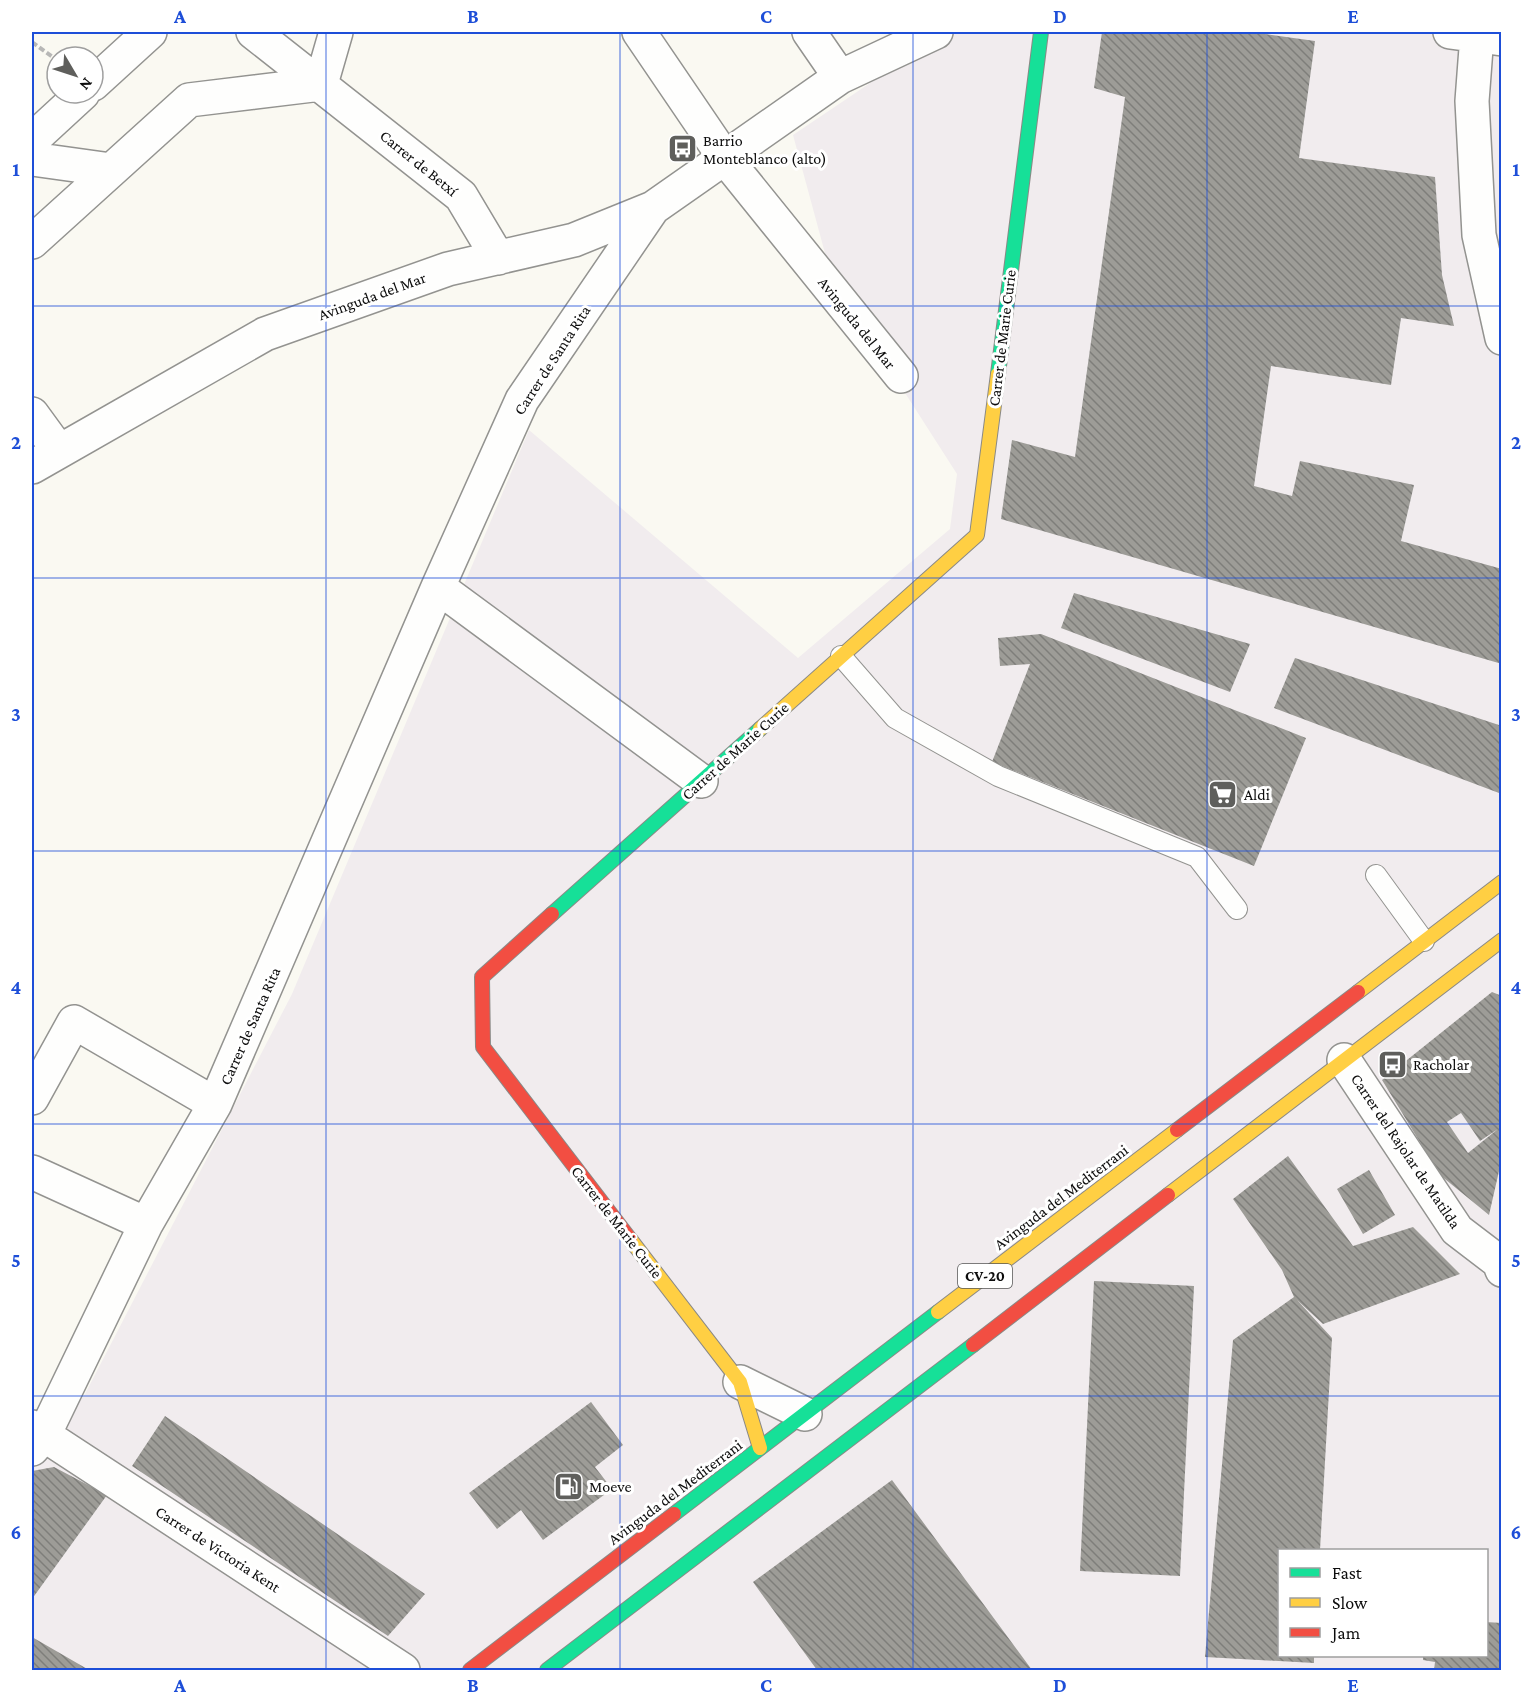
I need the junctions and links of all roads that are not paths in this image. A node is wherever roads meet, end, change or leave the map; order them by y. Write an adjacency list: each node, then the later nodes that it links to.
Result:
1 (150, 32): 9 (street)
2 (253, 32): 11 (street, Carrer de Betxí)
3 (336, 32): 11 (street)
4 (639, 32): 14 (street)
5 (809, 32): 10 (street)
6 (932, 32): 10 (street, Avinguda del Mar)
7 (1041, 32): 26 (main road, Carrer de Marie Curie)
8 (1476, 35): 20 (street)
9 (105, 73)
10 (840, 77): 14 (street, Avinguda del Mar)
11 (321, 84): 16 (street); 19 (street, Carrer de Betxí)
12 (70, 105): 13 (street)
13 (32, 140)
14 (724, 157): 17 (street, Avinguda del Mar); 21 (street, Avinguda del Mar)
15 (32, 159): 16 (street)
16 (111, 170): 18 (street)
17 (653, 208): 19 (street, Avinguda del Mar); 25 (street, Carrer de Santa Rita)
18 (32, 242)
19 (498, 258): 23 (street, Avinguda del Mar)
20 (1502, 338)
21 (901, 376)
22 (32, 414): 23 (street)
23 (59, 452): 24 (street, Avinguda del Mar)
24 (32, 467)
25 (438, 587): 27 (street); 35 (street, Carrer de Santa Rita)
26 (841, 656): 27 (main road, Carrer de Marie Curie); 30 (lane)
27 (702, 781): 39 (main road, Carrer de Marie Curie)
28 (1376, 875): 32 (lane)
29 (1502, 882): 32 (main road, Avinguda del Mediterrani / CV-20)
30 (1237, 909)
31 (1502, 940): 33 (main road, CV-20)
32 (1424, 941): 40 (main road, Avinguda del Mediterrani / CV-20)
33 (1344, 1060): 38 (street, Carrer del Rajolar de Matilda); 45 (main road, CV-20)
34 (32, 1098): 35 (street)
35 (216, 1104): 37 (street, Carrer de Santa Rita)
36 (32, 1172): 37 (street)
37 (146, 1224): 41 (street, Carrer de Santa Rita)
38 (1501, 1260)
39 (740, 1382): 40 (street, Carrer de Marie Curie); 42 (main road, Carrer de Marie Curie)
40 (805, 1413): 42 (main road, Avinguda del Mediterrani / CV-20)
41 (36, 1437): 43 (street, Carrer de Victoria Kent)
42 (760, 1448): 44 (main road, Avinguda del Mediterrani / CV-20)
43 (404, 1671)
44 (470, 1671)
45 (547, 1671)

